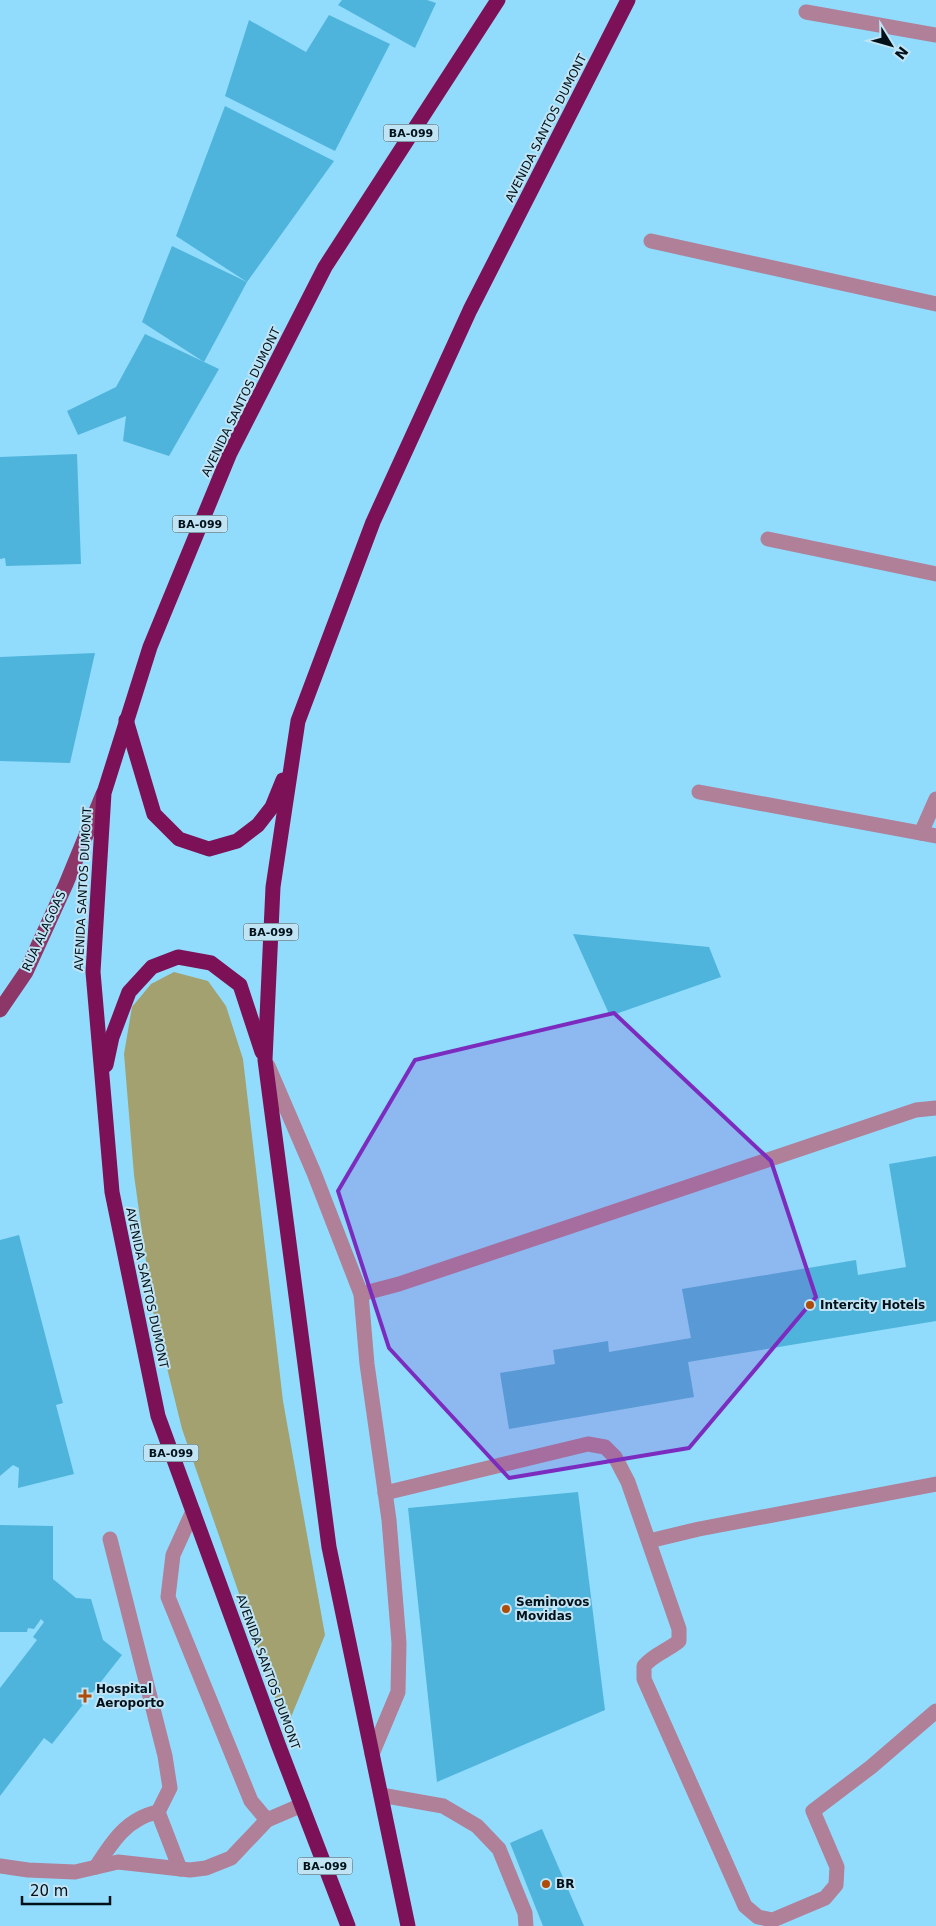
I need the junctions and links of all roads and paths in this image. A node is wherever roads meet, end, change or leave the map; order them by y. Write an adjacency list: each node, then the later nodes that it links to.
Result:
1 (498, 0): 9 (highway, AVENIDA SANTOS DUMONT / BA-099)
2 (628, 0): 10 (highway, AVENIDA SANTOS DUMONT / BA-099)
3 (806, 12): 4 (street)
4 (936, 35)
5 (651, 241): 6 (street)
6 (936, 304)
7 (768, 539): 8 (street)
8 (936, 574)
9 (126, 719): 10 (highway); 12 (highway, AVENIDA SANTOS DUMONT / BA-099)
10 (298, 721): 16 (highway, AVENIDA SANTOS DUMONT / BA-099)
11 (700, 792): 14 (street)
12 (104, 793): 15 (main road, RUA ALAGOAS); 17 (highway, AVENIDA SANTOS DUMONT / BA-099)
13 (936, 799): 14 (street)
14 (929, 835)
15 (0, 1010)
16 (265, 1060): 17 (highway); 19 (street); 26 (highway, AVENIDA SANTOS DUMONT / BA-099)
17 (103, 1084): 22 (highway, AVENIDA SANTOS DUMONT / BA-099)
18 (936, 1108): 19 (street)
19 (361, 1294): 21 (street)
20 (936, 1484): 24 (street)
21 (385, 1493): 24 (street); 26 (street)
22 (193, 1511): 28 (highway, AVENIDA SANTOS DUMONT / BA-099); 30 (street)
23 (110, 1539): 29 (street)
24 (649, 1541): 25 (street)
25 (936, 1711)
26 (372, 1754): 27 (highway, AVENIDA SANTOS DUMONT / BA-099)
27 (381, 1795): 35 (highway, AVENIDA SANTOS DUMONT / BA-099); 36 (street)
28 (302, 1805): 30 (street); 34 (highway, AVENIDA SANTOS DUMONT / BA-099)
29 (158, 1812): 32 (street); 33 (street)
30 (267, 1820): 33 (street)
31 (0, 1866): 32 (street)
32 (96, 1867): 33 (street)
33 (180, 1869)
34 (348, 1926)
35 (408, 1926)
36 (526, 1926)

